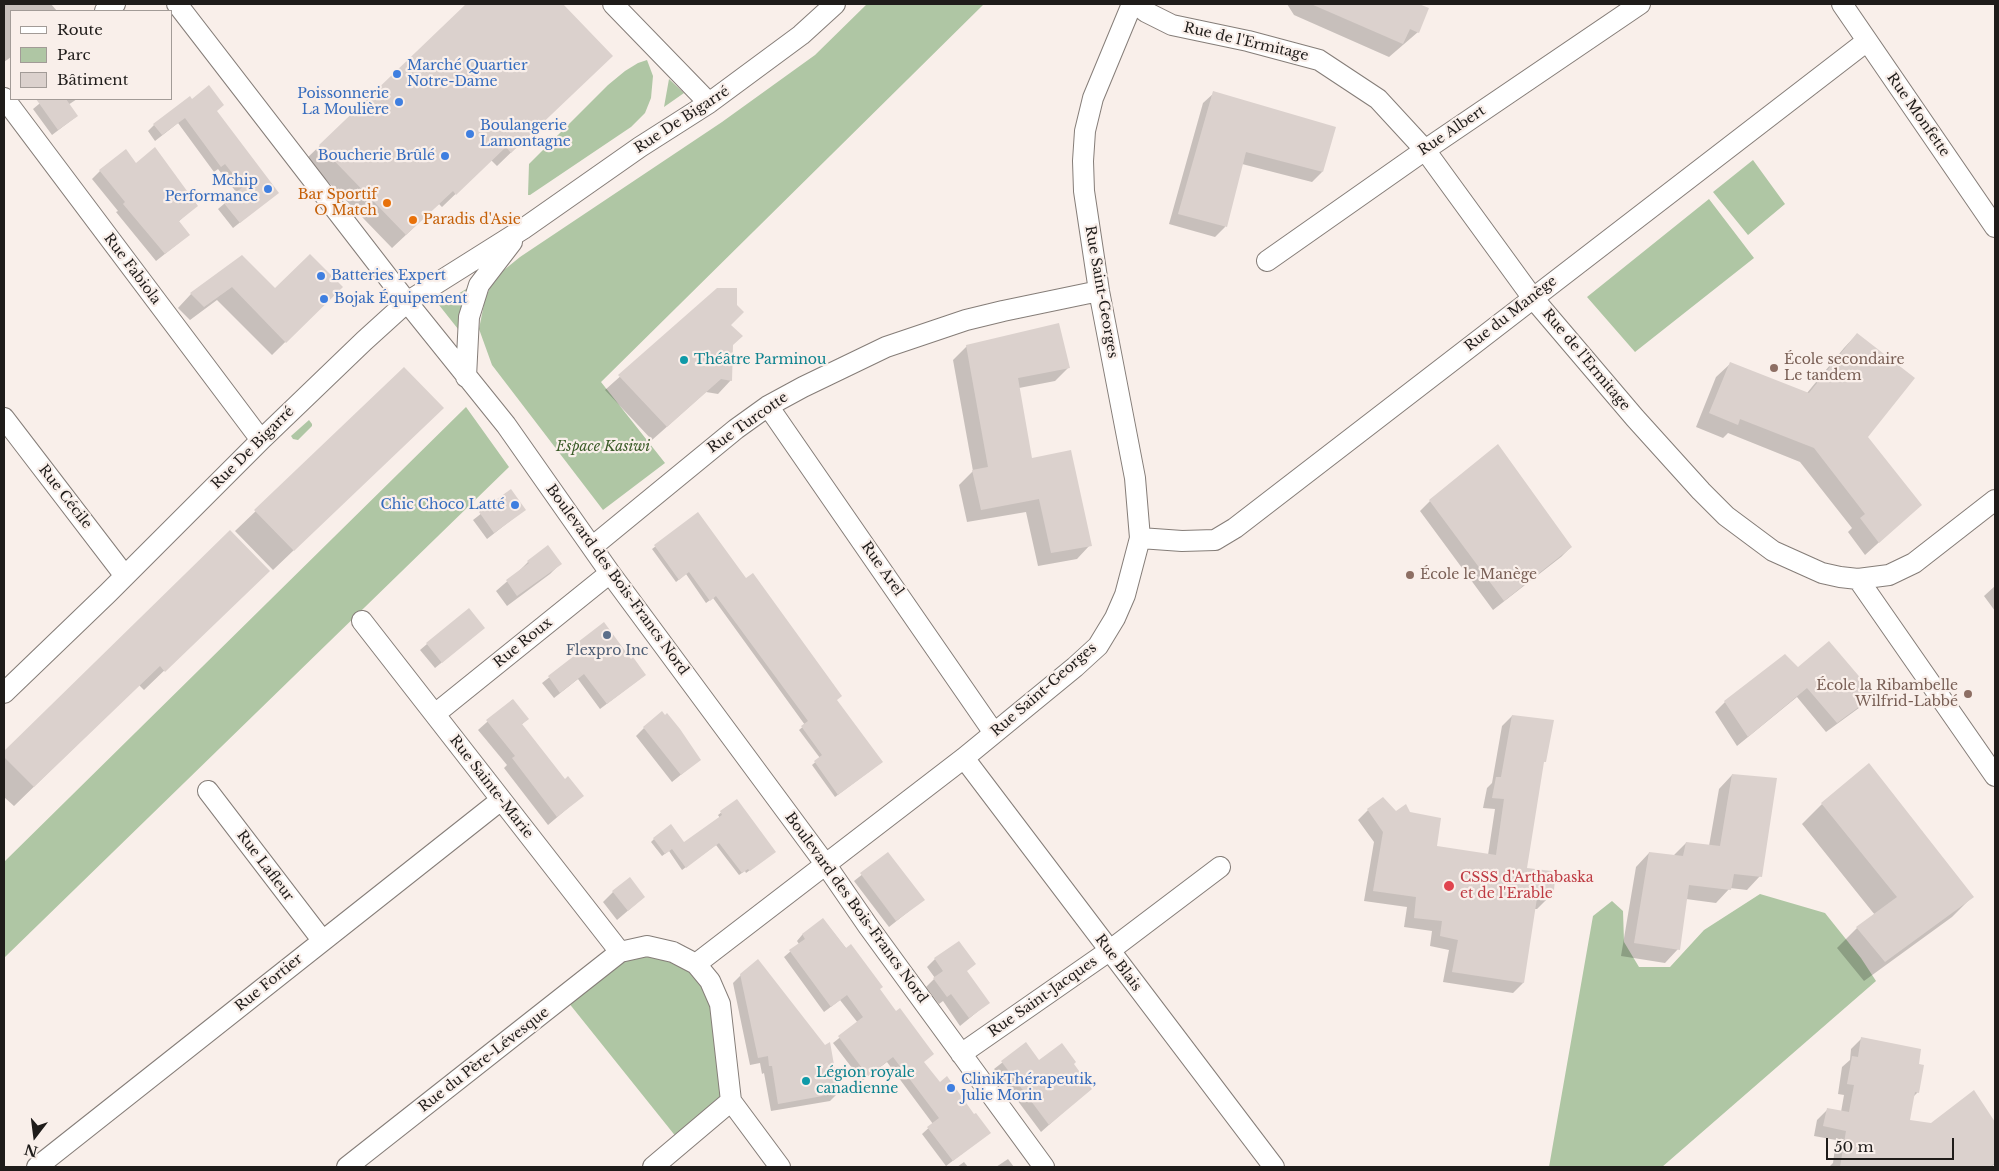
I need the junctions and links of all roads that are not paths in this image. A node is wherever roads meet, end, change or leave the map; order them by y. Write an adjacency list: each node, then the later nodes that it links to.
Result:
1 (177, 4): 16 (street, Boulevard des Bois-Francs Nord)
2 (613, 4): 9 (street)
3 (835, 4): 9 (street, Rue De Bigarré)
4 (1134, 4): 10 (street, Rue de l'Ermitage); 14 (street, Rue Saint-Georges)
5 (1640, 4): 10 (street, Rue Albert)
6 (1842, 4): 7 (street, Rue Monfette)
7 (1867, 41): 11 (street, Rue Monfette); 15 (street, Rue du Manège)
8 (4, 98): 20 (street, Rue Fabiola)
9 (709, 103): 12 (street, Rue De Bigarré)
10 (1425, 150): 13 (street, Rue Albert); 15 (street, Rue de l'Ermitage)
11 (1995, 227)
12 (523, 229): 16 (street, Rue De Bigarré); 17 (street, Rue De Bigarré)
13 (1267, 261)
14 (1099, 291): 18 (street, Rue Turcotte); 22 (street, Rue Saint-Georges)
15 (1532, 297): 22 (street, Rue du Manège); 26 (street, Rue de l'Ermitage)
16 (407, 302): 17 (street, Boulevard des Bois-Francs Nord); 20 (street, Rue De Bigarré)
17 (466, 377): 23 (street, Boulevard des Bois-Francs Nord)
18 (768, 406): 23 (street, Rue Turcotte); 30 (street, Rue Arel)
19 (4, 418): 25 (street, Rue Cécile)
20 (261, 440): 25 (street, Rue De Bigarré)
21 (1995, 500): 26 (street, Rue de l'Ermitage)
22 (1140, 538): 30 (street, Rue Saint-Georges)
23 (592, 546): 24 (street, Boulevard des Bois-Francs Nord)
24 (610, 573): 29 (street, Rue Roux); 35 (street, Boulevard des Bois-Francs Nord)
25 (125, 576): 28 (street, Rue De Bigarré)
26 (1858, 579): 32 (street)
27 (362, 622): 29 (street, Rue Sainte-Marie)
28 (4, 694)
29 (435, 714): 34 (street, Rue Sainte-Marie)
30 (994, 733): 31 (street, Rue Saint-Georges)
31 (964, 758): 35 (street, Rue Saint-Georges); 38 (street, Rue Blais)
32 (1995, 776)
33 (208, 791): 37 (street, Rue Lafleur)
34 (501, 800): 37 (street, Rue Fortier); 39 (street, Rue Sainte-Marie)
35 (826, 865): 40 (street, Rue Saint-Georges); 41 (street, Boulevard des Bois-Francs Nord)
36 (1220, 867): 38 (street, Rue Saint-Jacques)
37 (322, 940): 43 (street, Rue Fortier)
38 (1109, 951): 41 (street, Rue Saint-Jacques); 48 (street, Rue Blais)
39 (620, 952): 40 (street); 44 (street, Rue du Père-Lévesque)
40 (696, 964): 42 (street)
41 (961, 1054): 47 (street, Boulevard des Bois-Francs Nord)
42 (731, 1101): 45 (street); 46 (street)
43 (37, 1167)
44 (347, 1167)
45 (653, 1167)
46 (780, 1167)
47 (1044, 1167)
48 (1274, 1167)

